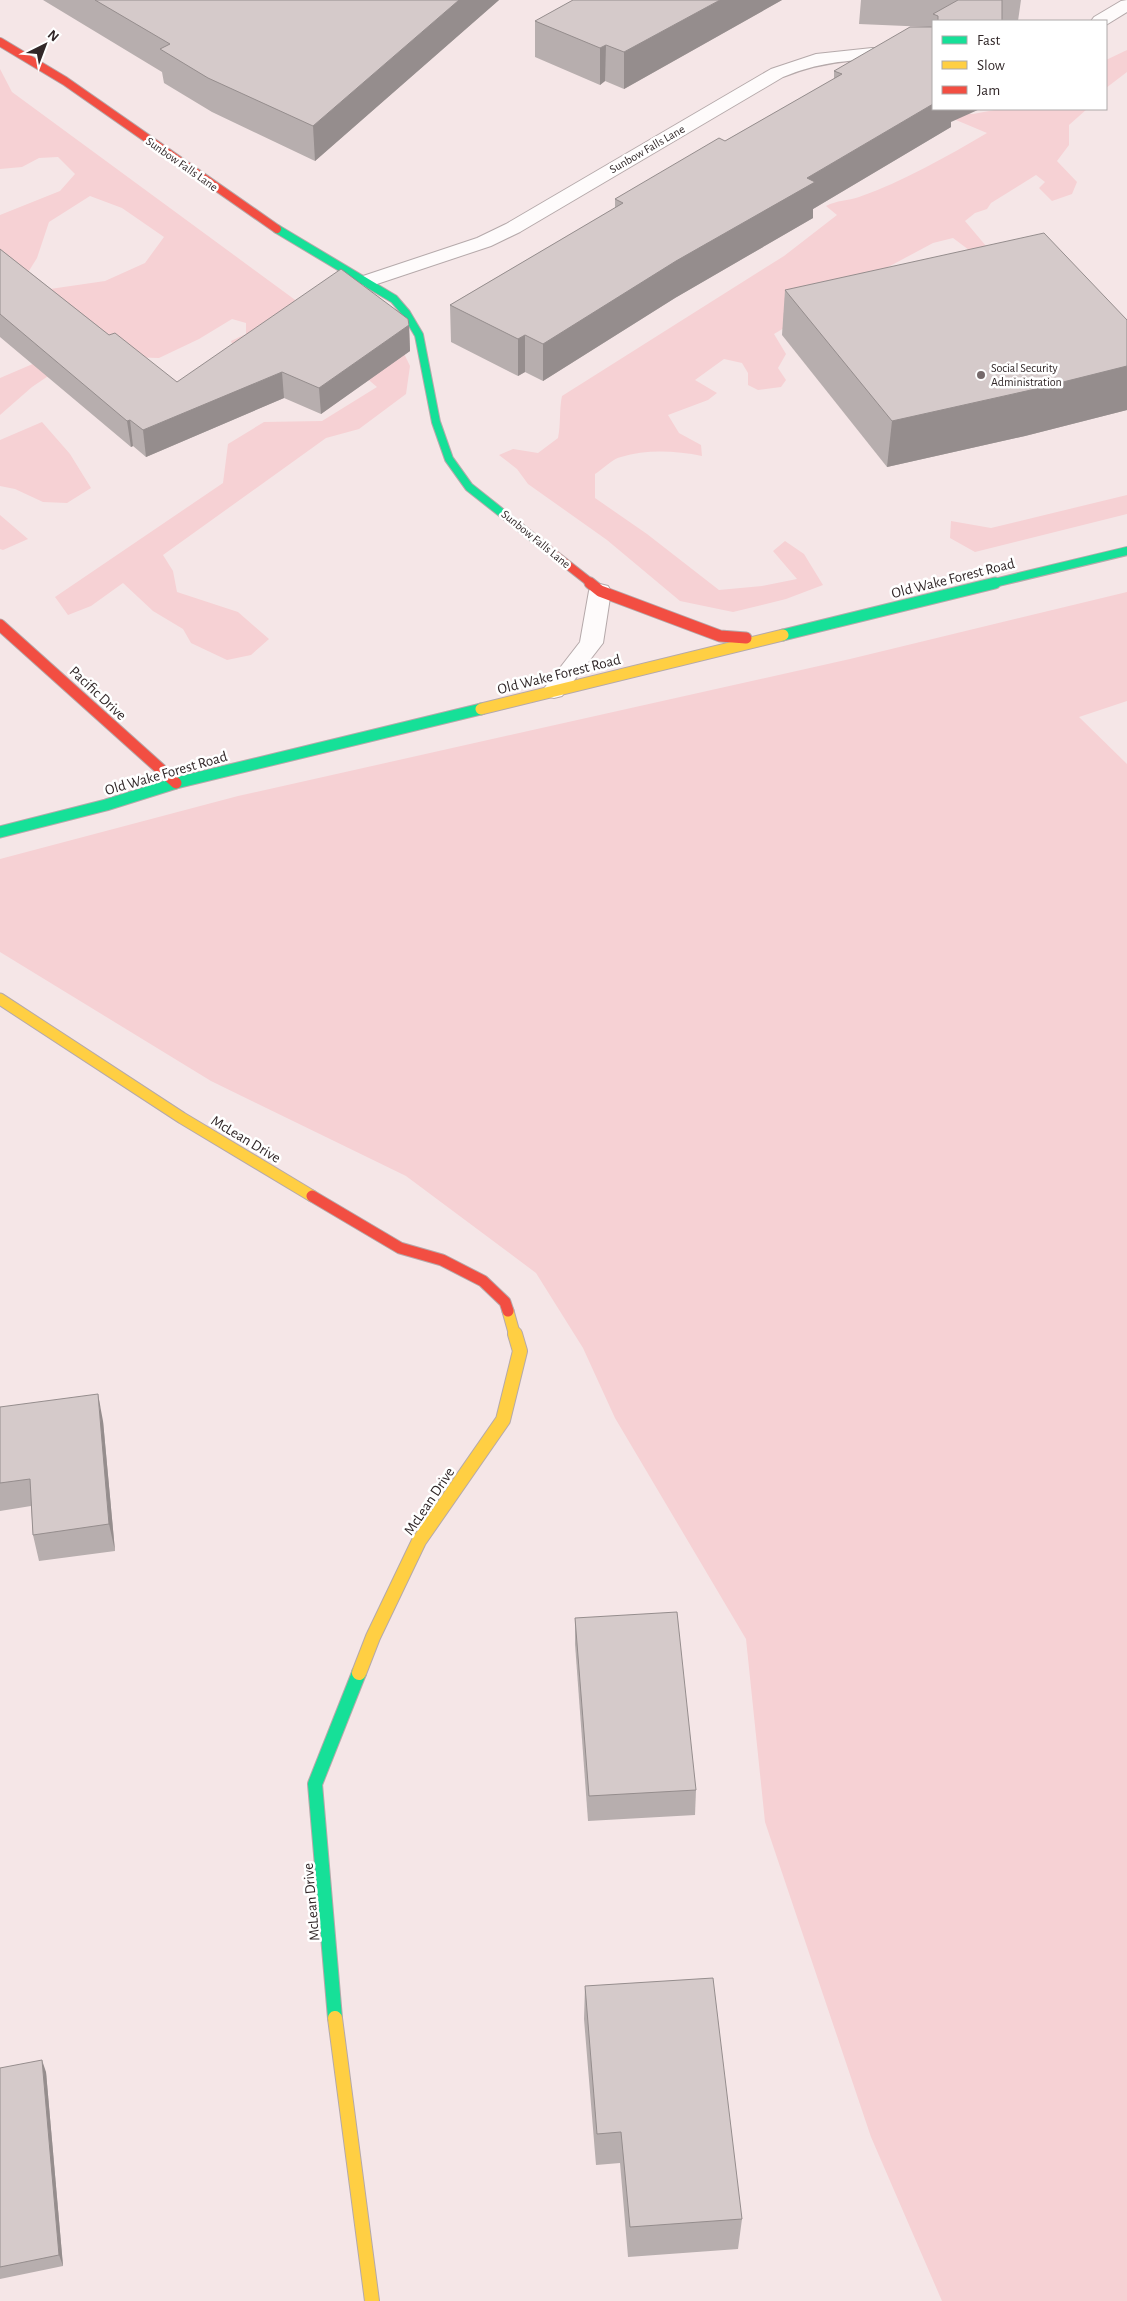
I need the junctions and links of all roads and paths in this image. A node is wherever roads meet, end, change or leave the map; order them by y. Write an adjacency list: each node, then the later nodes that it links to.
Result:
1 (1127, 5): 2 (street)
2 (1102, 20)
3 (0, 42): 5 (street, Sunbow Falls Lane)
4 (932, 56): 5 (street, Sunbow Falls Lane)
5 (368, 281): 7 (street, Sunbow Falls Lane)
6 (1127, 550): 9 (street, Old Wake Forest Road)
7 (600, 591): 9 (street, Sunbow Falls Lane); 10 (street)
8 (0, 625): 11 (street, Pacific Drive)
9 (765, 639): 10 (street, Old Wake Forest Road)
10 (554, 691): 11 (street, Old Wake Forest Road)
11 (176, 783): 12 (street, Old Wake Forest Road)
12 (0, 832)
13 (0, 999): 14 (street, McLean Drive)
14 (372, 2301)

